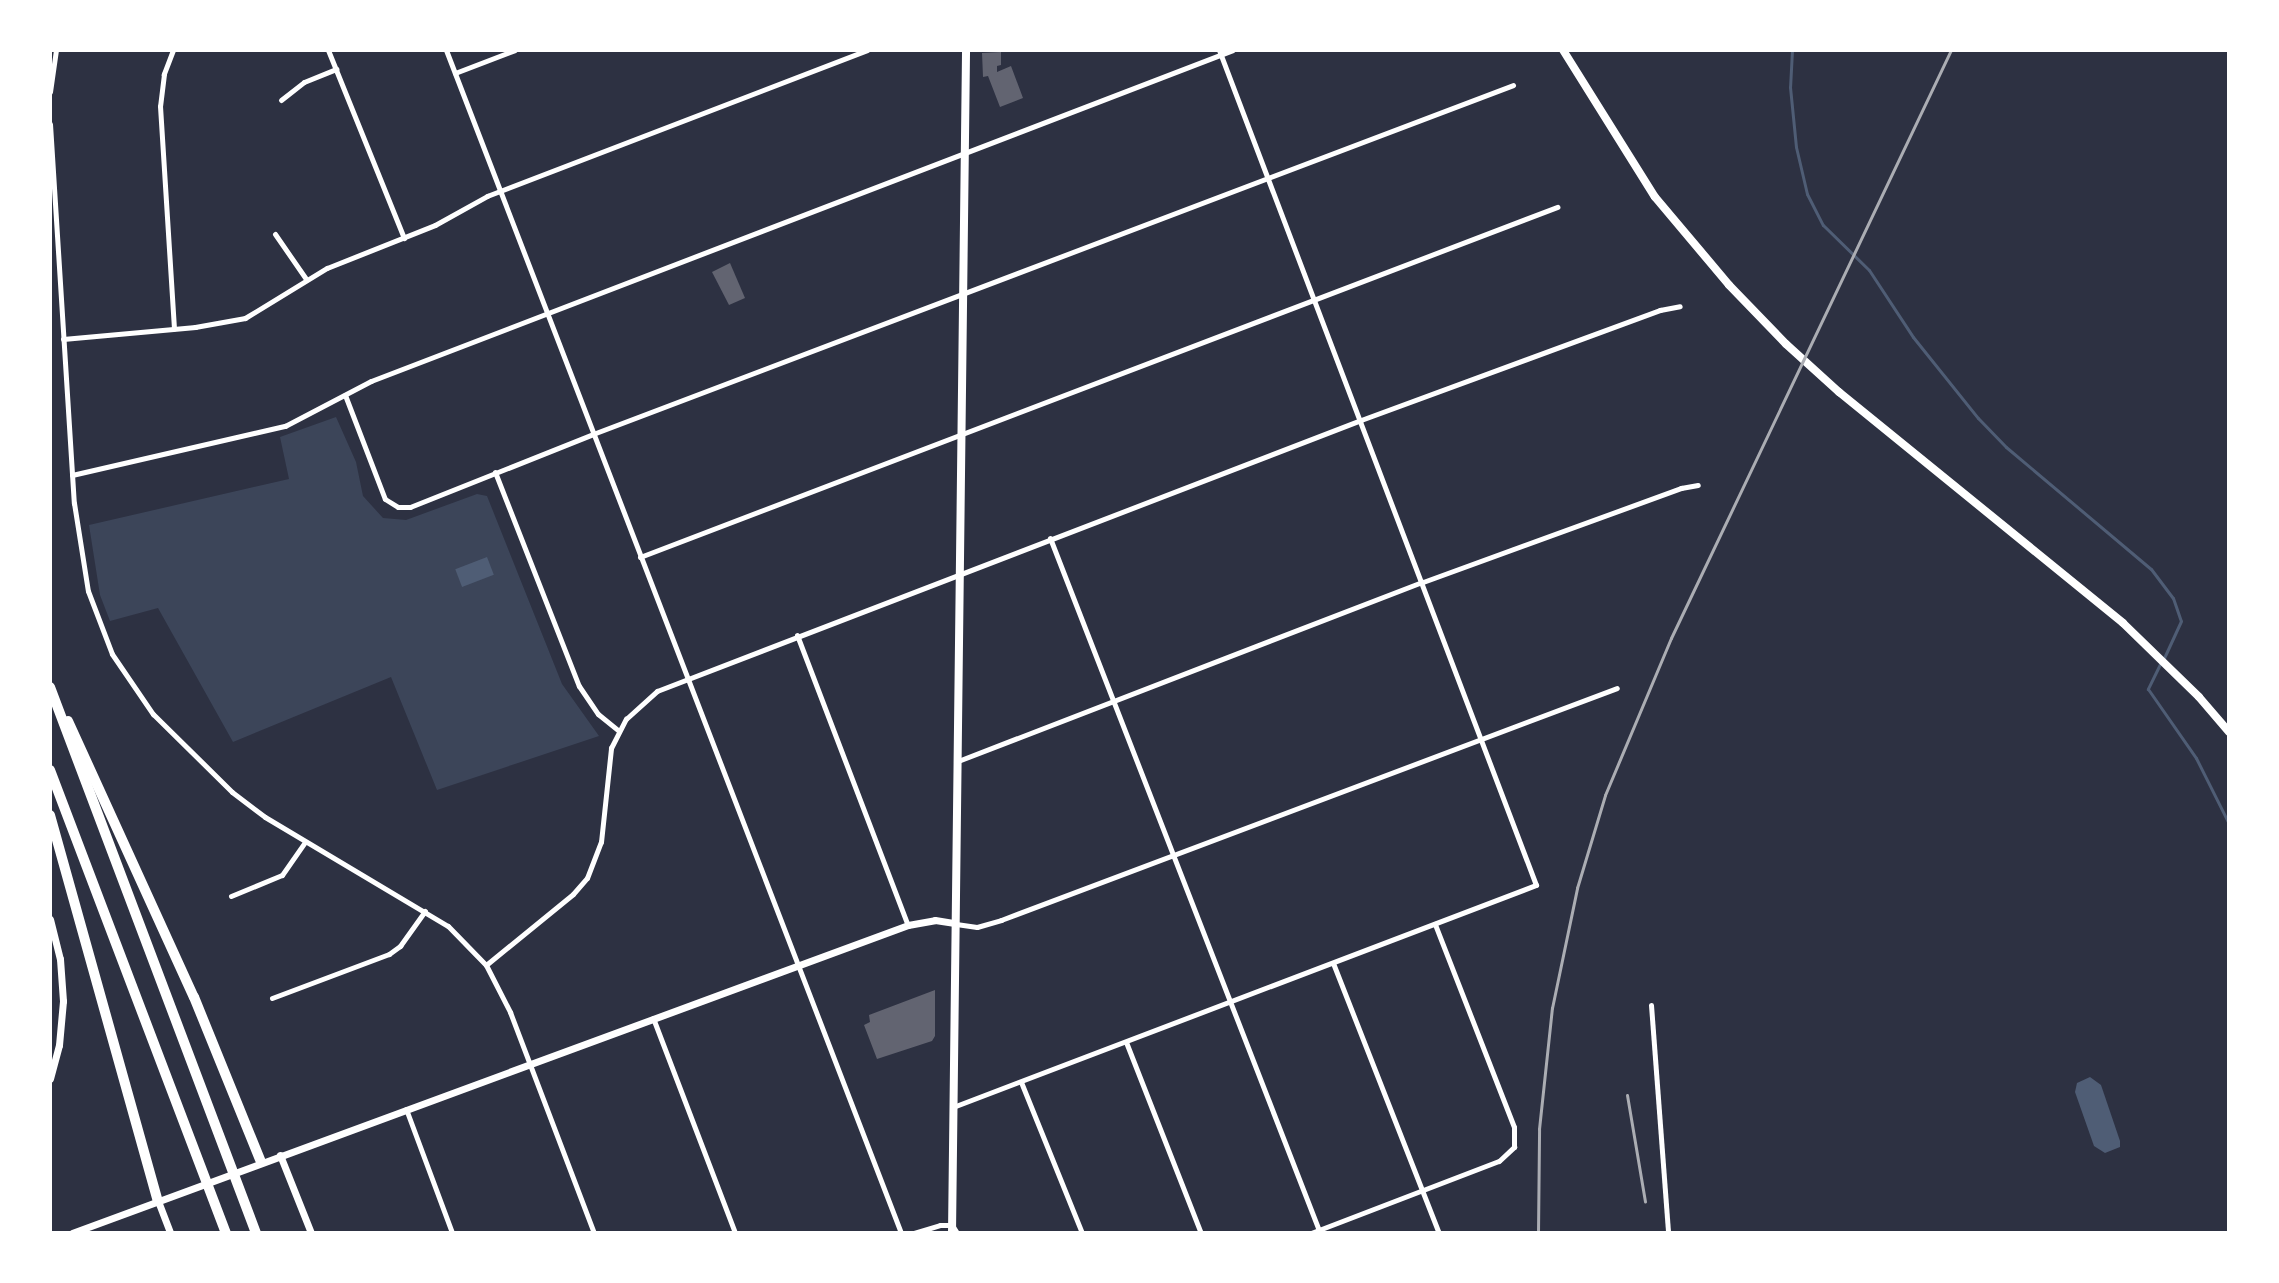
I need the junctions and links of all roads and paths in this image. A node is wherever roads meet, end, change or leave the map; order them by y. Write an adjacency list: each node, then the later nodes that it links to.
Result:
1 (56, 50): 14 (street)
2 (173, 50): 28 (street)
3 (328, 50): 11 (street)
4 (446, 50): 12 (street)
5 (515, 50): 12 (street)
6 (867, 50): 19 (street)
7 (966, 50): 17 (main road)
8 (1233, 50): 10 (street)
9 (1563, 50): 47 (main road)
10 (1220, 52): 17 (street); 18 (street)
11 (336, 69): 15 (street); 22 (street)
12 (455, 73): 19 (street)
13 (1513, 85): 18 (street)
14 (50, 92)
15 (281, 100)
16 (50, 124): 29 (street)
17 (965, 153): 24 (main road); 27 (street)
18 (1268, 177): 24 (street); 25 (street)
19 (500, 191): 22 (street); 27 (street)
20 (1557, 207): 25 (street)
21 (275, 234): 23 (street)
22 (404, 238): 23 (street)
23 (306, 279): 28 (street)
24 (963, 293): 32 (street); 33 (main road)
25 (1315, 298): 31 (street); 33 (street)
26 (1680, 306): 31 (street)
27 (546, 312): 30 (street); 32 (street)
28 (174, 329): 29 (street)
29 (63, 339): 35 (street)
30 (345, 395): 34 (street); 35 (street)
31 (1361, 420): 37 (street); 40 (street)
32 (593, 434): 34 (street); 38 (street)
33 (961, 434): 38 (street); 39 (main road)
34 (495, 472): 46 (street)
35 (72, 475): 52 (street)
36 (1698, 485): 40 (street)
37 (1050, 538): 39 (street); 45 (street)
38 (640, 557): 42 (street)
39 (960, 573): 41 (street); 49 (main road)
40 (1423, 582): 45 (street); 48 (street)
41 (797, 635): 42 (street); 59 (street)
42 (687, 677): 46 (street); 62 (street)
43 (50, 685): 74 (highway); 82 (highway)
44 (1617, 688): 48 (street)
45 (1113, 701): 49 (street); 53 (street)
46 (618, 730): 61 (street)
47 (2229, 732)
48 (1483, 739): 53 (street); 58 (street)
49 (958, 761): 57 (main road)
50 (50, 770): 81 (highway)
51 (50, 815): 76 (highway)
52 (305, 842): 54 (street); 55 (street)
53 (1172, 855): 57 (street); 64 (street)
54 (231, 896)
55 (425, 911): 61 (street); 63 (street)
56 (50, 919): 69 (street)
57 (955, 923): 59 (street); 71 (main road)
58 (1435, 924): 60 (street); 75 (street)
59 (908, 925): 62 (street)
60 (1333, 963): 64 (street); 75 (street)
61 (486, 965): 68 (street)
62 (798, 965): 66 (street); 87 (street)
63 (272, 998)
64 (1229, 1003): 67 (street); 78 (street)
65 (1651, 1005): 93 (street)
66 (653, 1018): 68 (street); 86 (street)
67 (1126, 1042): 70 (street); 90 (street)
68 (530, 1063): 72 (street); 85 (street)
69 (50, 1079)
70 (1021, 1082): 71 (street); 89 (street)
71 (953, 1107): 77 (main road)
72 (406, 1109): 73 (street); 84 (street)
73 (280, 1155): 74 (street); 83 (street)
74 (257, 1163): 76 (street)
75 (1423, 1190): 78 (street); 92 (street)
76 (163, 1199): 79 (street); 80 (street)
77 (954, 1230): 88 (street)
78 (1320, 1231): 91 (street)
79 (72, 1233)
80 (170, 1233)
81 (226, 1233)
82 (256, 1233)
83 (311, 1233)
84 (452, 1233)
85 (594, 1233)
86 (735, 1233)
87 (901, 1233)
88 (914, 1233)
89 (1082, 1233)
90 (1201, 1233)
91 (1311, 1233)
92 (1439, 1233)
93 (1668, 1233)

